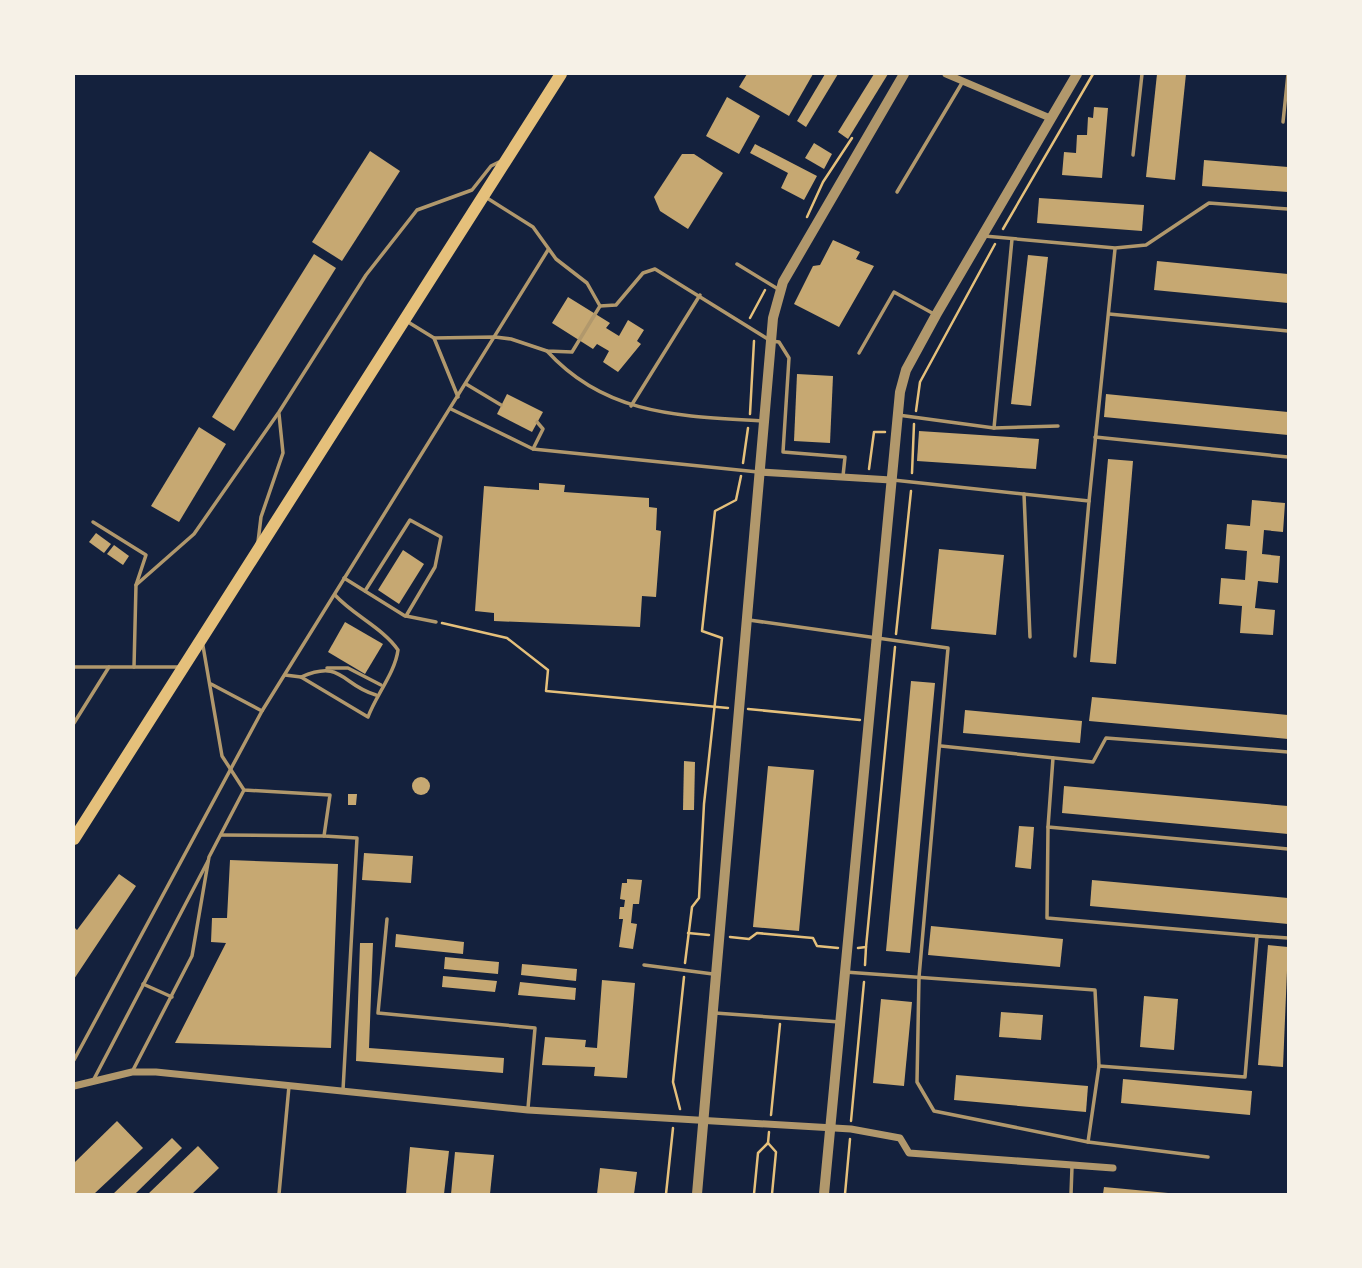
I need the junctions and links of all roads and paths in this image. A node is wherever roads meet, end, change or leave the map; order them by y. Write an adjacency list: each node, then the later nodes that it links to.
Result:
1 (561, 74): 13 (highway)
2 (904, 74): 25 (street)
3 (946, 74): 8 (street)
4 (1077, 74): 9 (street)
5 (1093, 74): 19 (path)
6 (1142, 74): 12 (lane)
7 (1288, 74): 10 (lane)
8 (964, 81): 9 (street); 14 (lane)
9 (1050, 118): 18 (street)
10 (1283, 122)
11 (854, 136): 17 (path)
12 (1133, 155)
13 (507, 158): 15 (highway); 43 (lane)
14 (897, 192)
15 (484, 197): 22 (lane); 30 (highway)
16 (1289, 209): 21 (lane)
17 (801, 227)
18 (982, 236): 19 (lane); 29 (street)
19 (999, 236): 20 (lane); 45 (path)
20 (1012, 239): 21 (lane); 50 (lane)
21 (1115, 248): 28 (lane)
22 (548, 250): 27 (lane); 33 (lane)
23 (737, 264): 24 (lane)
24 (769, 283): 25 (lane); 31 (path)
25 (780, 290): 35 (street)
26 (700, 295): 27 (lane); 31 (lane); 41 (lane)
27 (600, 306): 36 (lane)
28 (1108, 314): 32 (lane); 53 (lane)
29 (936, 315): 37 (lane); 44 (street)
30 (406, 320): 34 (lane); 65 (highway)
31 (751, 327): 35 (lane); 46 (path)
32 (1289, 331)
33 (495, 337): 34 (lane); 36 (lane); 38 (lane)
34 (434, 338): 39 (lane)
35 (771, 341): 48 (street); 58 (lane)
36 (547, 351): 41 (lane)
37 (859, 353)
38 (466, 384): 39 (lane); 40 (lane)
39 (458, 397): 42 (lane)
40 (501, 405)
41 (631, 406): 46 (lane)
42 (451, 409): 54 (lane); 66 (lane)
43 (279, 412): 65 (lane); 67 (lane)
44 (896, 415): 45 (lane); 51 (street)
45 (915, 416): 50 (lane); 52 (path)
46 (749, 421): 48 (lane); 56 (path)
47 (537, 422): 54 (lane)
48 (764, 422): 57 (street)
49 (1058, 426): 50 (lane)
50 (994, 428)
51 (894, 432): 52 (path); 59 (path); 60 (street)
52 (913, 433): 61 (path)
53 (1095, 437): 55 (lane); 63 (lane)
54 (533, 449): 56 (lane)
55 (1289, 457)
56 (742, 471): 57 (lane); 88 (path)
57 (760, 472): 58 (street); 71 (street)
58 (843, 478): 59 (street)
59 (868, 479): 60 (street)
60 (891, 480): 61 (lane); 75 (street)
61 (912, 483): 62 (lane); 76 (path)
62 (1024, 494): 63 (lane); 73 (lane)
63 (1089, 501): 77 (lane)
64 (93, 522): 67 (lane)
65 (257, 549): 74 (highway)
66 (344, 578): 68 (lane); 69 (lane)
67 (135, 585): 80 (lane)
68 (365, 592): 70 (lane); 70 (lane)
69 (334, 595): 83 (lane); 86 (lane)
70 (405, 616): 72 (lane)
71 (748, 620): 75 (lane); 89 (street)
72 (436, 622): 88 (path)
73 (1030, 637)
74 (201, 638): 81 (highway); 85 (lane)
75 (876, 640): 76 (lane); 91 (street)
76 (895, 641): 93 (lane); 109 (path)
77 (1074, 656)
78 (74, 667): 79 (lane)
79 (109, 667): 80 (lane); 92 (lane)
80 (134, 667): 81 (lane)
81 (183, 667): 101 (highway)
82 (321, 668): 84 (lane); 86 (lane); 87 (lane)
83 (285, 675): 84 (lane); 90 (lane)
84 (301, 677): 87 (lane)
85 (211, 684): 90 (lane); 96 (lane)
86 (382, 684): 87 (lane)
87 (376, 695)
88 (714, 707): 89 (path); 105 (path)
89 (739, 708): 91 (path); 106 (street)
90 (262, 711): 96 (lane)
91 (868, 721): 110 (street)
92 (74, 723)
93 (941, 746): 95 (lane); 116 (lane)
94 (1289, 752): 95 (lane)
95 (1053, 758): 98 (lane)
96 (229, 767): 97 (lane); 122 (lane)
97 (244, 790): 99 (lane); 100 (lane)
98 (1048, 827): 102 (lane); 107 (lane)
99 (221, 835): 100 (lane); 103 (lane)
100 (324, 836): 128 (lane)
101 (74, 839)
102 (1289, 849)
103 (209, 857): 117 (lane); 118 (lane)
104 (387, 919): 129 (lane)
105 (688, 933): 106 (path); 112 (path)
106 (719, 936): 110 (path); 115 (street)
107 (1257, 936): 108 (lane); 123 (lane)
108 (1289, 938)
109 (866, 947): 110 (path); 114 (path)
110 (847, 950): 113 (street)
111 (644, 965): 112 (lane)
112 (684, 972): 115 (lane); 130 (path)
113 (845, 972): 114 (lane); 121 (street)
114 (864, 973): 116 (lane); 134 (path)
115 (715, 974): 119 (street)
116 (919, 977): 123 (lane); 135 (lane)
117 (143, 985): 118 (lane); 125 (lane)
118 (172, 997): 124 (lane)
119 (713, 1013): 120 (lane); 131 (street)
120 (781, 1018): 121 (lane); 132 (path)
121 (841, 1023): 133 (street)
122 (74, 1060)
123 (1099, 1066): 135 (lane)
124 (132, 1072): 125 (street); 127 (street)
125 (94, 1079): 126 (street)
126 (74, 1086)
127 (289, 1086): 128 (street); 140 (lane)
128 (343, 1092): 129 (street)
129 (528, 1110): 130 (street)
130 (674, 1121): 131 (street); 141 (path)
131 (704, 1122): 132 (street); 142 (street)
132 (770, 1125): 133 (street); 136 (path)
133 (829, 1128): 134 (street); 145 (street)
134 (851, 1129): 138 (street); 146 (path)
135 (1088, 1142): 137 (lane)
136 (768, 1143): 143 (path); 144 (path)
137 (1208, 1157)
138 (1072, 1165): 139 (street); 147 (lane)
139 (1113, 1168)
140 (279, 1195)
141 (666, 1195)
142 (697, 1195)
143 (754, 1195)
144 (772, 1195)
145 (824, 1195)
146 (845, 1195)
147 (1071, 1195)

